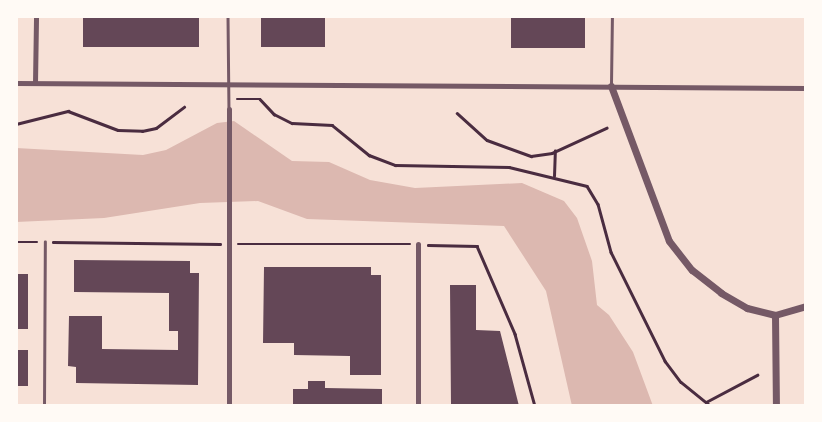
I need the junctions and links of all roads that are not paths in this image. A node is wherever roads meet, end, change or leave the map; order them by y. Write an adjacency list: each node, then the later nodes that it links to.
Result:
1 (36, 16): 6 (street)
2 (228, 16): 5 (lane)
3 (612, 16): 7 (lane)
4 (16, 82): 6 (street)
5 (228, 82): 6 (street); 7 (street); 9 (lane)
6 (35, 83)
7 (611, 86): 8 (street); 13 (street)
8 (806, 88)
9 (229, 109): 15 (street)
10 (45, 242): 14 (lane)
11 (418, 244): 16 (street)
12 (806, 306): 13 (street)
13 (775, 315): 17 (street)
14 (44, 406)
15 (229, 406)
16 (418, 406)
17 (776, 406)

